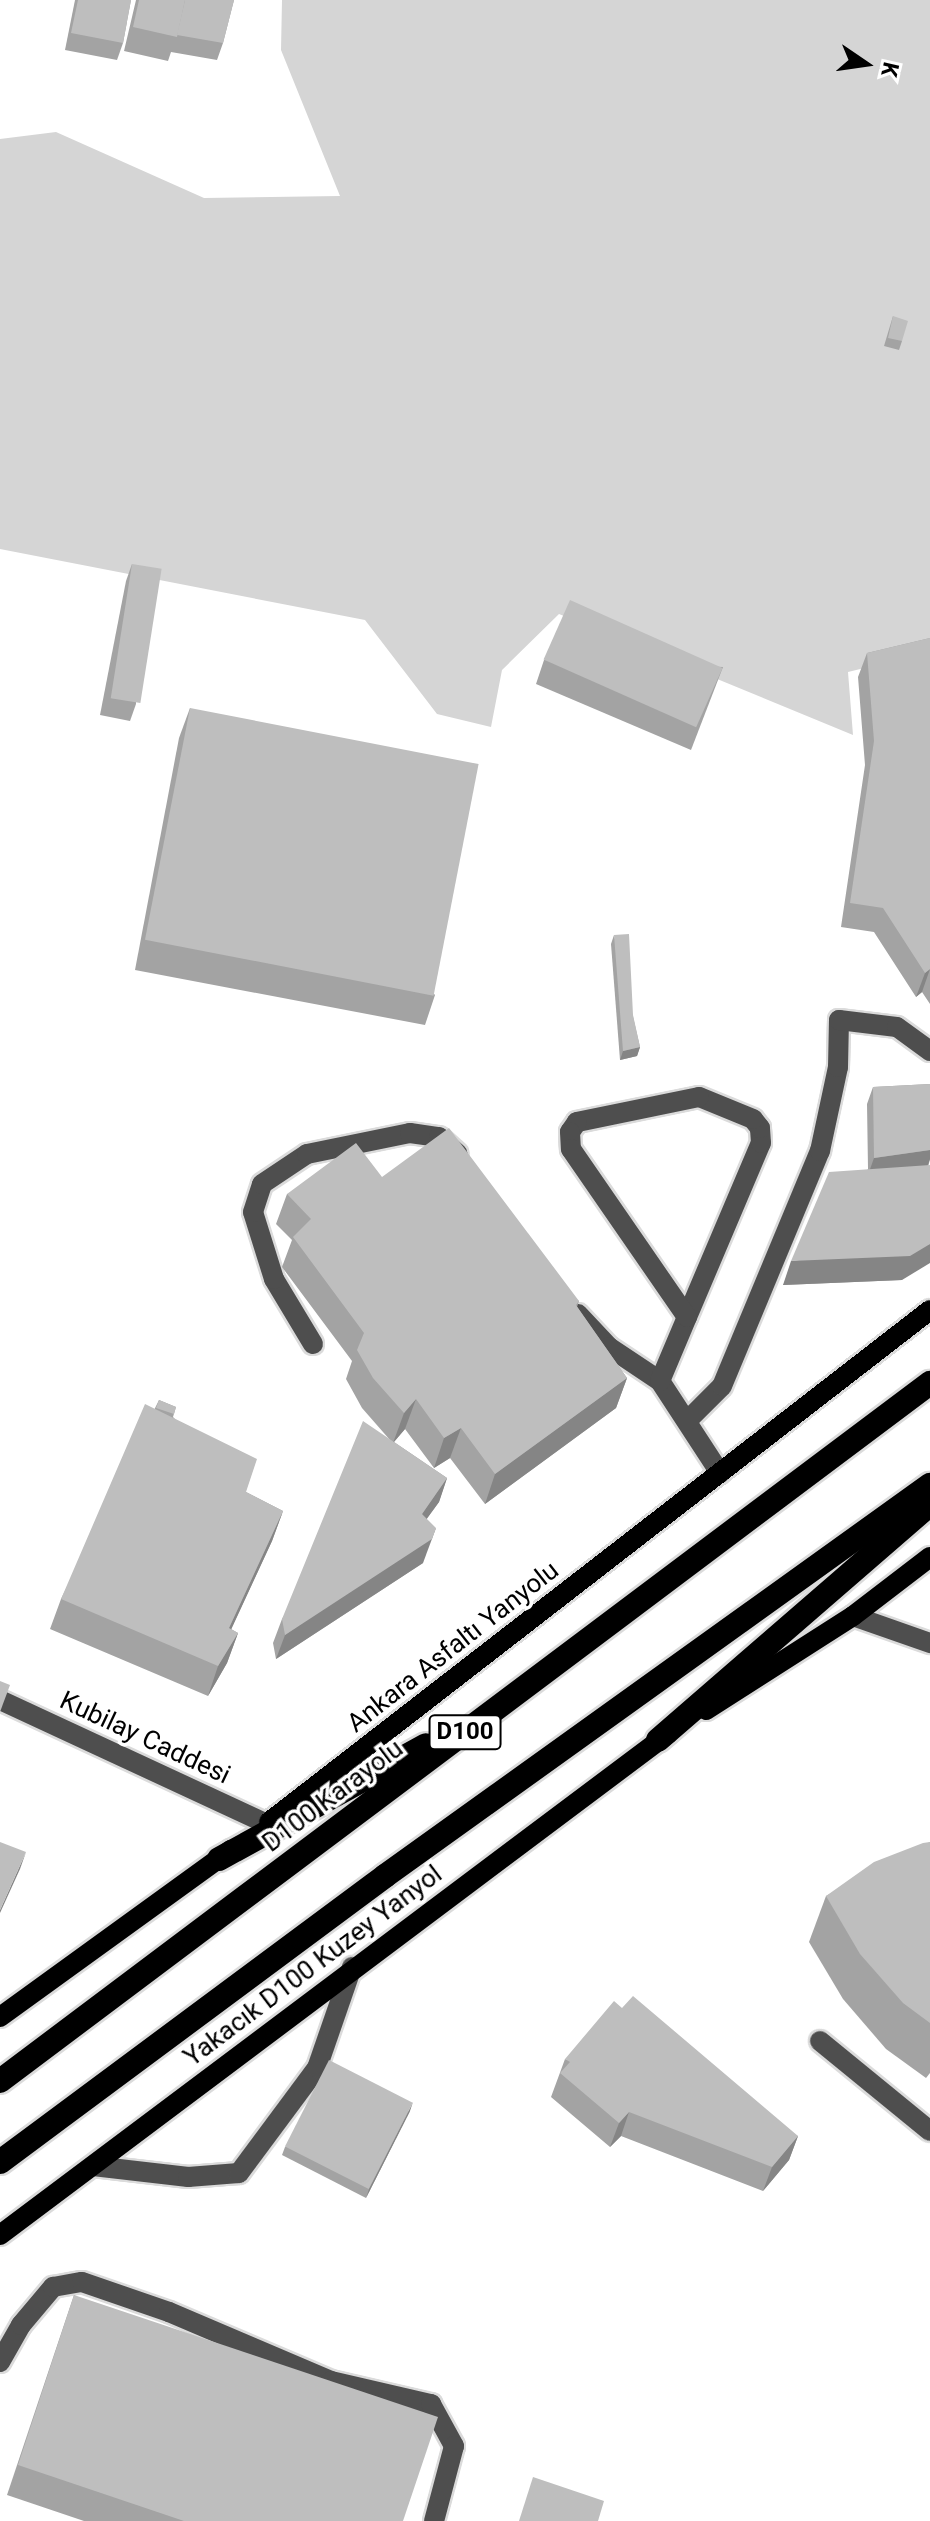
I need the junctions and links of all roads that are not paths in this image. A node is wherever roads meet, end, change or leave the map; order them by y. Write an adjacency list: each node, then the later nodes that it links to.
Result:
1 (930, 1051): 9 (street)
2 (471, 1171): 6 (street)
3 (562, 1293): 7 (street)
4 (930, 1310): 10 (main road, Ankara Asfaltı Yanyolu)
5 (687, 1317): 5 (street); 7 (street)
6 (313, 1344)
7 (660, 1381): 9 (street)
8 (930, 1383): 17 (highway, D100 Karayolu / D100)
9 (687, 1421): 10 (street)
10 (720, 1473): 19 (main road, Ankara Asfaltı Yanyolu)
11 (930, 1485): 26 (highway, D100)
12 (930, 1504): 18 (highway)
13 (930, 1557): 14 (main road)
14 (853, 1616): 15 (street); 18 (main road)
15 (930, 1643)
16 (0, 1700): 19 (street, Kubilay Caddesi)
17 (502, 1704): 20 (highway); 24 (highway, D100 Karayolu / D100)
18 (658, 1740): 21 (main road, Yakacık D100 Kuzey Yanyol)
19 (267, 1824): 20 (main road, Ankara Asfaltı Yanyolu)
20 (219, 1859): 22 (main road, Ankara Asfaltı Yanyolu)
21 (352, 1967): 27 (main road, Yakacık D100 Kuzey Yanyol); 27 (street)
22 (0, 2017)
23 (820, 2041): 25 (street)
24 (0, 2081)
25 (930, 2131)
26 (0, 2162)
27 (93, 2166): 28 (main road, Yakacık D100 Kuzey Yanyol)
28 (0, 2235)
29 (0, 2362): 30 (street)
30 (434, 2521)

